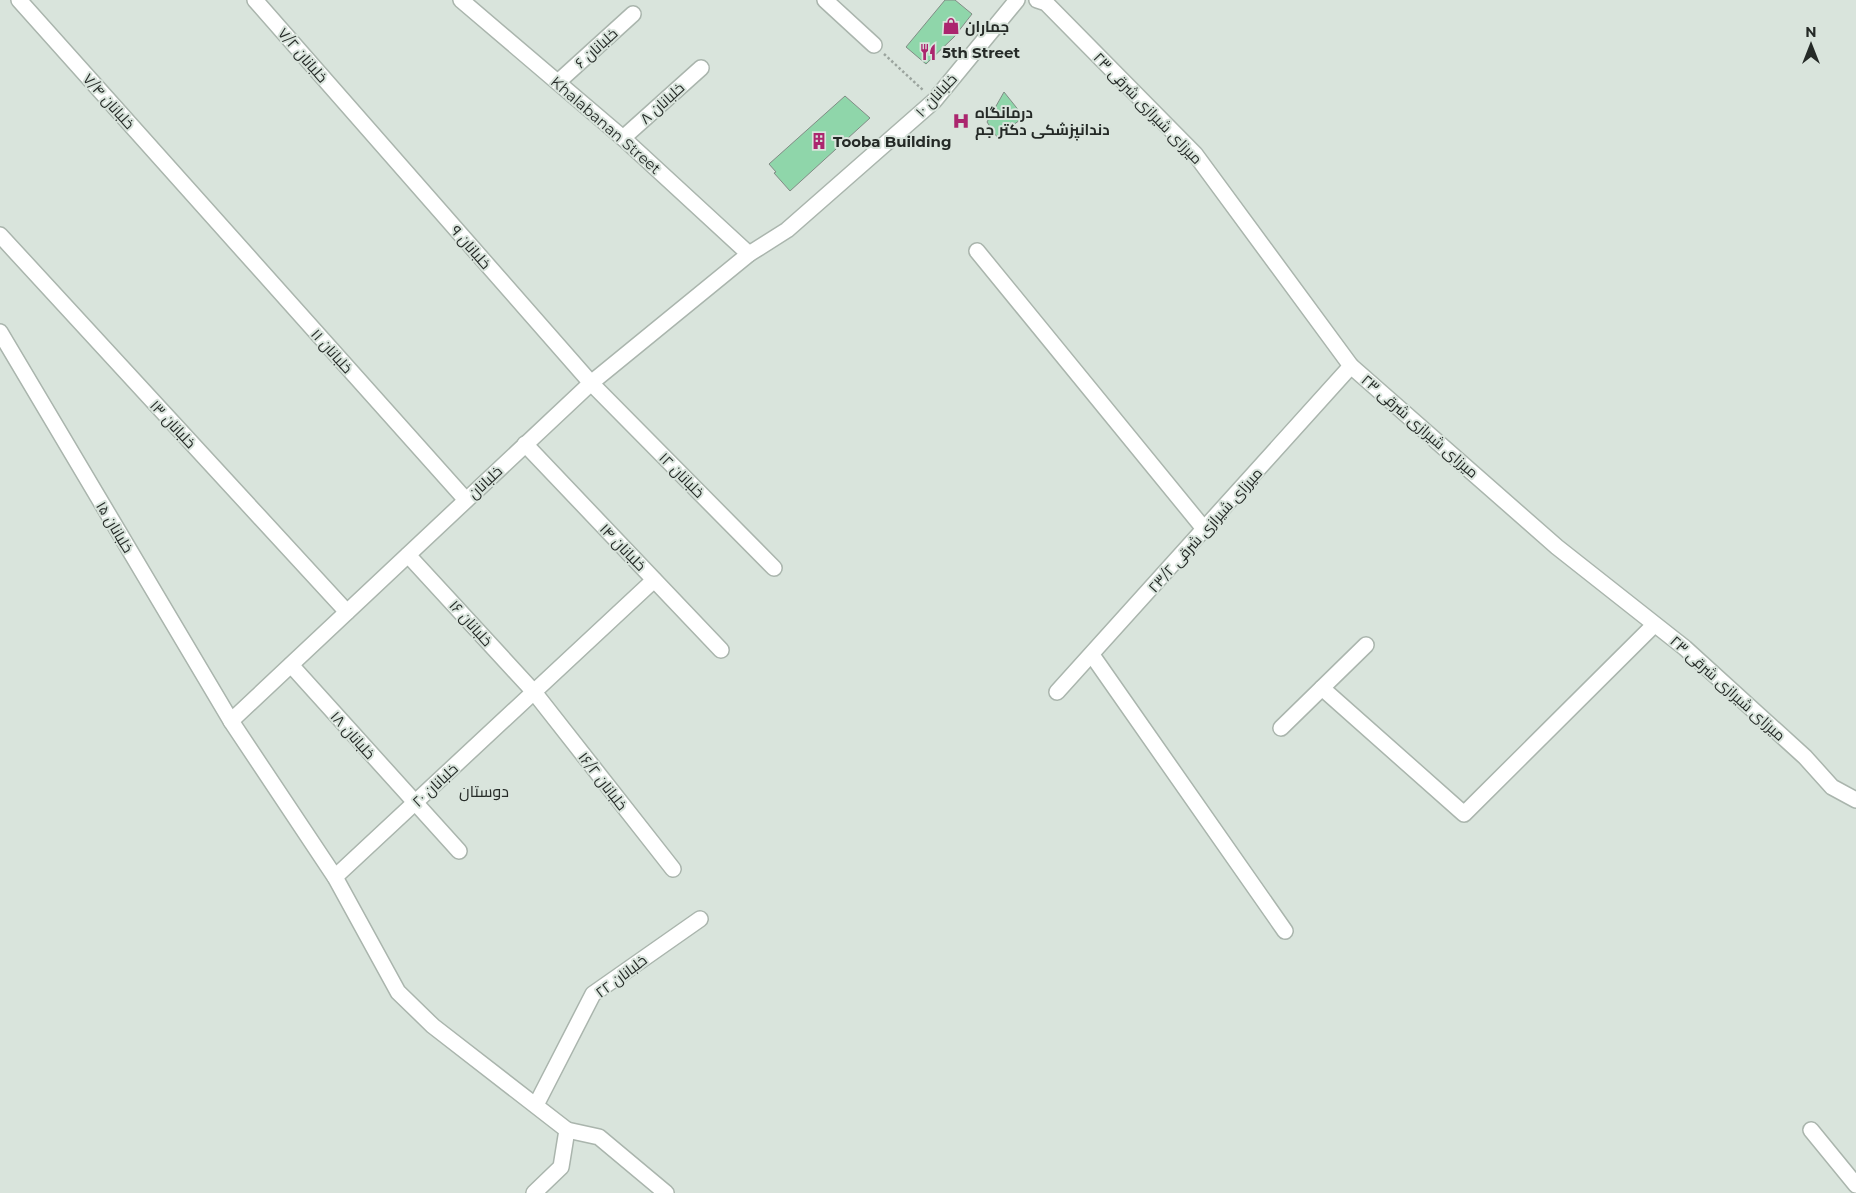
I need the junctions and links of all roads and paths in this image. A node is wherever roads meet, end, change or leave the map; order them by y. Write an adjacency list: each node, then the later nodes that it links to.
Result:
1 (19, 0): 14 (street, ۷/۴ خلبانان)
2 (255, 0): 12 (street, ۷/۲ خلبانان)
3 (461, 0): 10 (street, Khalabanan Street)
4 (826, 0): 8 (street)
5 (1017, 0): 11 (street, ۱۰ خلبانان)
6 (1038, 0): 19 (street, ۲۳ میرزای شیرازی شرقی)
7 (633, 14): 10 (street, ۶ خلبانان)
8 (874, 45): 11 (path)
9 (701, 68): 13 (street, ۸ خلبانان)
10 (558, 82): 13 (street, Khalabanan Street)
11 (934, 101): 17 (street, ۱۰ خلبانان)
12 (352, 110): 20 (street, ۹ خلبانان)
13 (623, 138): 17 (street, Khalabanan Street)
14 (199, 202): 22 (street, ۱۱ خلبانان)
15 (0, 235): 27 (street, ۱۳ خلبانان)
16 (977, 251): 23 (street)
17 (749, 254): 20 (street, خلبانان)
18 (0, 332): 36 (street, ۱۵ خلبانان)
19 (1351, 366): 23 (street, ۲۳/۲ میرزای شیرازی شرقی); 28 (street, ۲۳ میرزای شیرازی شرقی)
20 (591, 383): 21 (street, خلبانان); 25 (street, ۱۲ خلبانان)
21 (526, 444): 22 (street, خلبانان); 26 (street, ۱۴ خلبانان)
22 (466, 500): 24 (street, خلبانان)
23 (1205, 530): 31 (street, ۲۳/۲ میرزای شیرازی شرقی)
24 (408, 555): 27 (street, خلبانان); 34 (street, ۱۶ خلبانان)
25 (774, 568)
26 (654, 580): 30 (street, ۱۴ خلبانان); 34 (street, ۲۰ خلبانان)
27 (347, 612): 32 (street, خلبانان)
28 (1654, 625): 33 (street); 38 (street, ۲۳ میرزای شیرازی شرقی)
29 (1366, 645): 33 (street)
30 (721, 650)
31 (1092, 655): 35 (street, ۲۳/۲ میرزای شیرازی شرقی); 44 (street)
32 (291, 665): 36 (street, خلبانان); 39 (street, ۱۸ خلبانان)
33 (1322, 688): 37 (street)
34 (534, 692): 39 (street, ۲۰ خلبانان); 41 (street, ۱۶/۲ خلبانان)
35 (1057, 692)
36 (231, 721): 42 (street, ۱۵ خلبانان)
37 (1281, 728)
38 (1856, 800)
39 (415, 804): 40 (street, ۱۸ خلبانان); 42 (street, ۲۰ خلبانان)
40 (459, 852)
41 (673, 869)
42 (335, 877): 45 (street, ۱۵ خلبانان)
43 (700, 919): 45 (street, ۲۲ خلبانان)
44 (1285, 931)
45 (536, 1105): 46 (street, ۱۵ خلبانان)
46 (567, 1130): 49 (street); 50 (street)
47 (1812, 1130): 48 (street)
48 (1856, 1185)
49 (534, 1193)
50 (666, 1193)

